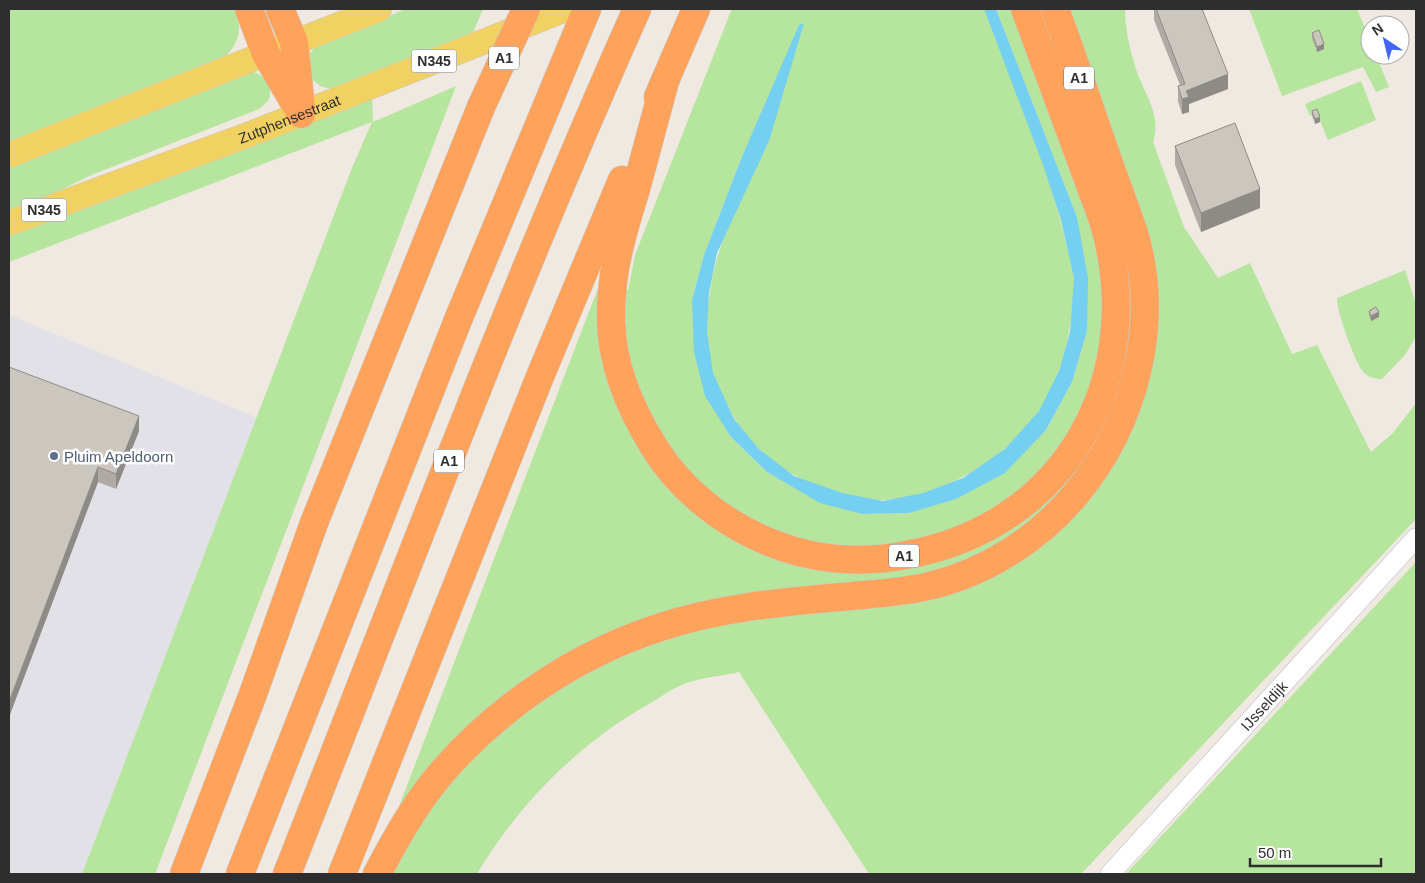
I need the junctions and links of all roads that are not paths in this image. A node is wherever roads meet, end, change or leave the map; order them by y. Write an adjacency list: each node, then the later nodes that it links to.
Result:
1 (249, 9): 12 (highway)
2 (280, 9): 11 (highway)
3 (379, 9): 11 (main road)
4 (526, 9): 18 (highway, A1, bridge)
5 (566, 9): 14 (main road, Zutphensestraat / N345)
6 (587, 9): 19 (highway)
7 (637, 9): 20 (highway, A1)
8 (1025, 9): 13 (highway, A1)
9 (1055, 9): 22 (highway, A1)
10 (693, 16): 13 (highway, A1)
11 (294, 42): 12 (main road); 14 (highway)
12 (266, 54): 14 (highway); 15 (main road)
13 (665, 80): 21 (highway, A1)
14 (302, 114): 16 (main road, Zutphensestraat / N345)
15 (9, 154)
16 (9, 223)
17 (1416, 538): 23 (street, IJsseldijk)
18 (184, 874)
19 (240, 874)
20 (287, 874)
21 (342, 874)
22 (377, 874)
23 (1110, 874)

